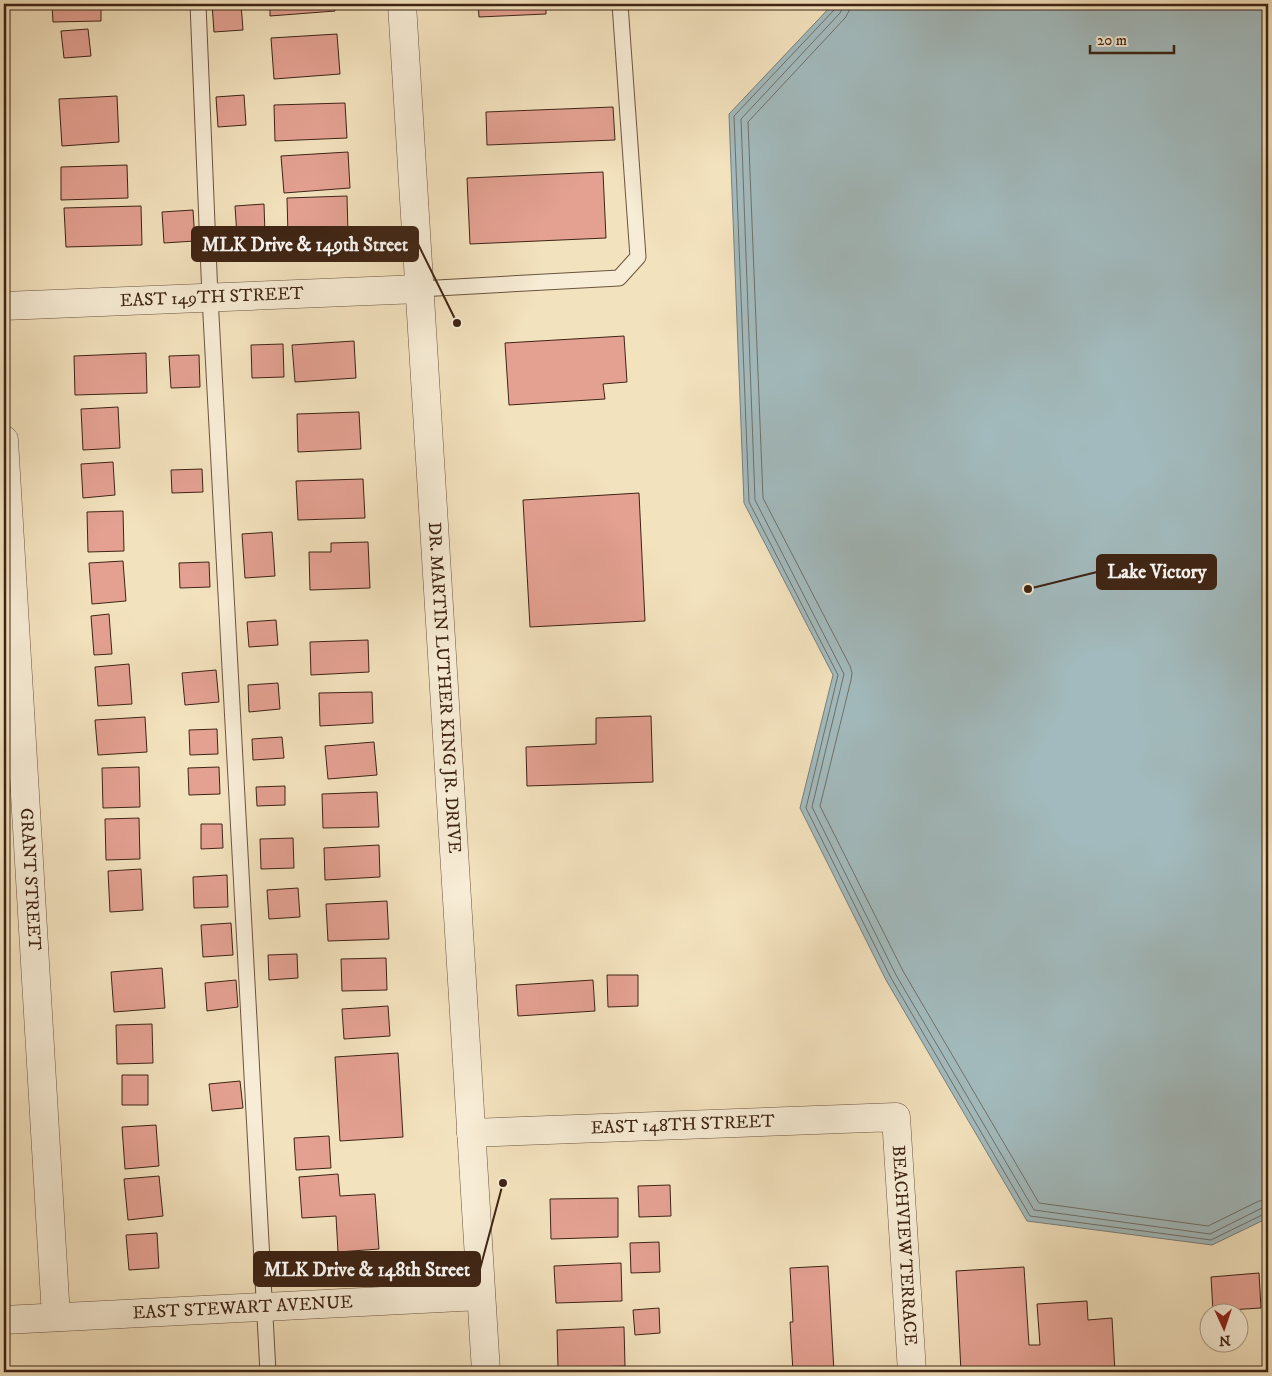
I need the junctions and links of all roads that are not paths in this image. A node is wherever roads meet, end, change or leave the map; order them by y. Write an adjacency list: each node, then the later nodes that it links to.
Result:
1 (198, 4): 5 (lane)
2 (402, 4): 4 (street, DR. MARTIN LUTHER KING JR. DRIVE)
3 (620, 4): 4 (lane)
4 (419, 289): 5 (street, EAST 149TH STREET); 9 (street, DR. MARTIN LUTHER KING JR. DRIVE)
5 (210, 297): 6 (street, EAST 149TH STREET); 11 (lane)
6 (4, 306)
7 (4, 440): 12 (street, GRANT STREET)
8 (896, 1117): 9 (street, EAST 148TH STREET); 16 (street, BEACHVIEW TERRACE)
9 (471, 1133): 10 (street, DR. MARTIN LUTHER KING JR. DRIVE)
10 (481, 1296): 11 (street, EAST STEWART AVENUE); 15 (street, DR. MARTIN LUTHER KING JR. DRIVE)
11 (264, 1308): 12 (street, EAST STEWART AVENUE); 14 (lane)
12 (56, 1318): 13 (street, EAST STEWART AVENUE)
13 (4, 1320)
14 (268, 1372)
15 (486, 1372)
16 (912, 1372)

